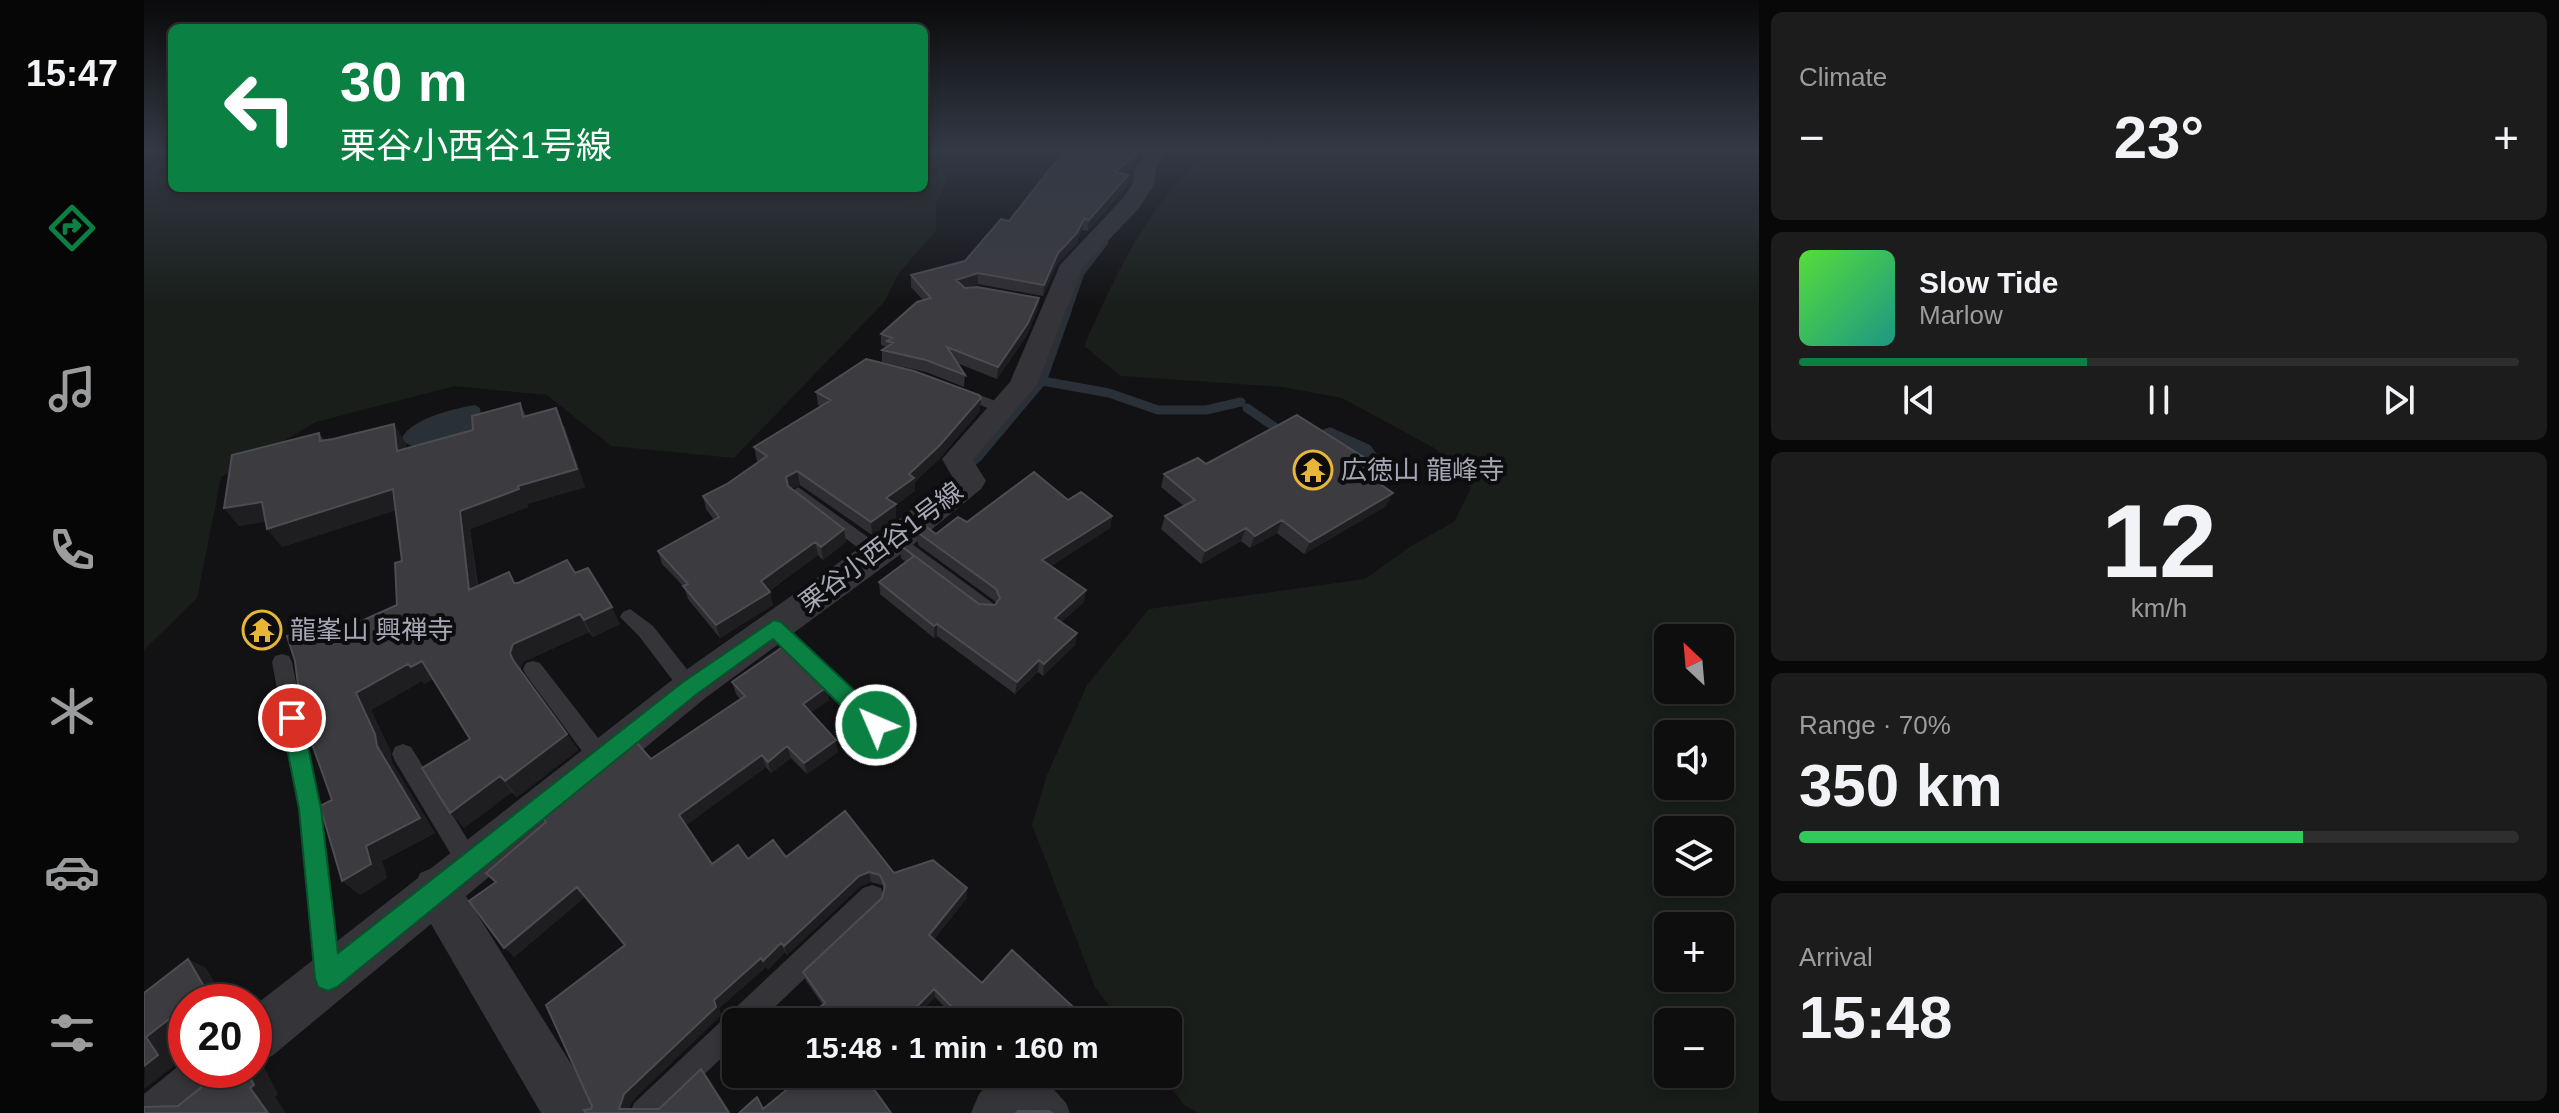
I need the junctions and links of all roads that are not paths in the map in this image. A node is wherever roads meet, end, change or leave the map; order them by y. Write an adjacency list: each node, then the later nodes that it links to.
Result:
1 (1131, 203): 3 (street, 栗谷小西谷1号線)
2 (949, 387): 3 (lane)
3 (1003, 409): 5 (street, 栗谷小西谷1号線)
4 (798, 493): 5 (lane)
5 (887, 546): 6 (lane); 8 (street, 栗谷小西谷1号線)
6 (987, 609)
7 (630, 617): 11 (lane)
8 (774, 628): 11 (street, 栗谷小西谷1号線); 12 (lane)
9 (282, 662): 17 (lane)
10 (533, 669): 14 (lane)
11 (690, 688): 14 (street, 栗谷小西谷1号線)
12 (876, 725)
13 (403, 754): 15 (lane)
14 (601, 759): 15 (street, 栗谷小西谷1号線)
15 (453, 876): 17 (street, 栗谷小西谷1号線); 23 (street)
16 (872, 897): 18 (lane)
17 (328, 978): 19 (street, 栗谷小西谷1号線)
18 (755, 1008)
19 (272, 1023)
20 (722, 1039): 24 (lane)
21 (193, 1088): 22 (street)
22 (163, 1113)
23 (571, 1113)
24 (644, 1113)

